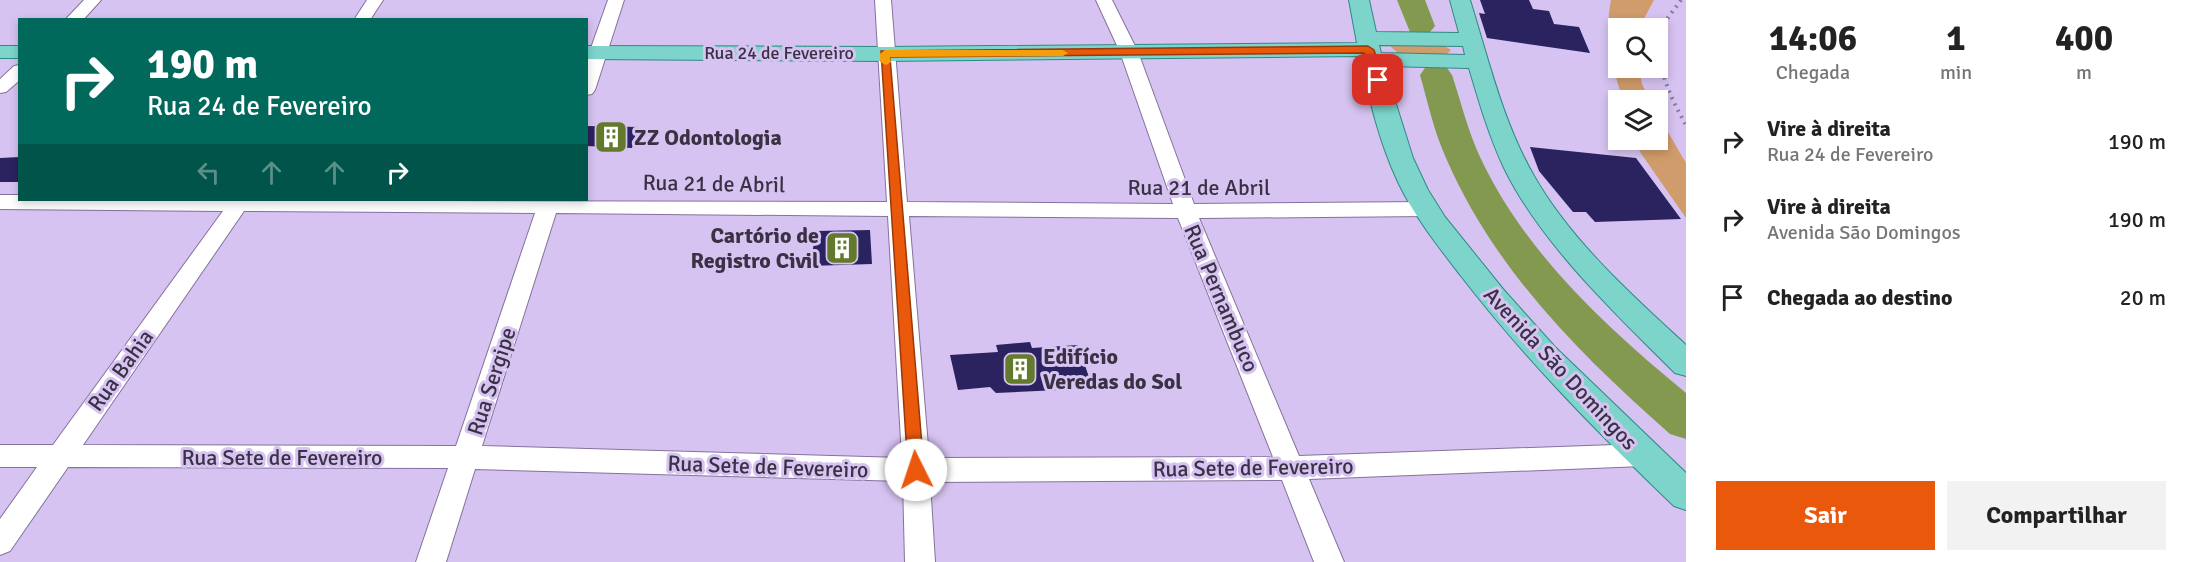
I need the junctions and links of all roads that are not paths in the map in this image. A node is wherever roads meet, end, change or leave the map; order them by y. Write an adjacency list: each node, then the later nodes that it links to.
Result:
1 (93, 0): 8 (street)
2 (375, 0): 9 (street)
3 (616, 0): 14 (street)
4 (883, 0): 16 (street)
5 (1104, 0): 15 (street, Rua Pernambuco)
6 (1359, 0): 10 (main road, Avenida São Domingos)
7 (1460, 0): 11 (main road)
8 (75, 18)
9 (363, 18)
10 (1377, 49): 11 (main road, Rua 24 de Fevereiro); 15 (main road, Rua 24 de Fevereiro); 24 (main road, Avenida São Domingos)
11 (1466, 51): 26 (main road)
12 (0, 52): 13 (main road)
13 (18, 52)
14 (593, 52): 16 (main road, Rua 24 de Fevereiro); 18 (street)
15 (1129, 52): 16 (main road, Rua 24 de Fevereiro); 25 (street, Rua Pernambuco)
16 (885, 54): 23 (street)
17 (18, 72): 19 (street)
18 (588, 79)
19 (0, 88)
20 (240, 201): 21 (street, Rua 21 de Abril); 22 (street, Rua 21 de Abril); 28 (street, Rua Bahia)
21 (0, 202)
22 (549, 202): 23 (street, Rua 21 de Abril); 30 (street, Rua Sergipe)
23 (897, 209): 25 (street, Rua 21 de Abril); 32 (street)
24 (1427, 209): 25 (street, Rua 21 de Abril); 29 (main road, Avenida São Domingos)
25 (1186, 211): 31 (street, Rua Pernambuco)
26 (1686, 364)
27 (0, 456): 28 (street, Rua Sete de Fevereiro)
28 (58, 456): 30 (street, Rua Sete de Fevereiro); 34 (street, Rua Bahia)
29 (1643, 456): 31 (street, Rua Sete de Fevereiro); 33 (main road, Avenida São Domingos)
30 (465, 457): 32 (street, Rua Sete de Fevereiro); 35 (street, Rua Sergipe)
31 (1292, 468): 32 (street, Rua Sete de Fevereiro); 37 (street, Rua Pernambuco)
32 (916, 470): 36 (street)
33 (1686, 495)
34 (0, 542)
35 (431, 562)
36 (920, 562)
37 (1329, 562)

